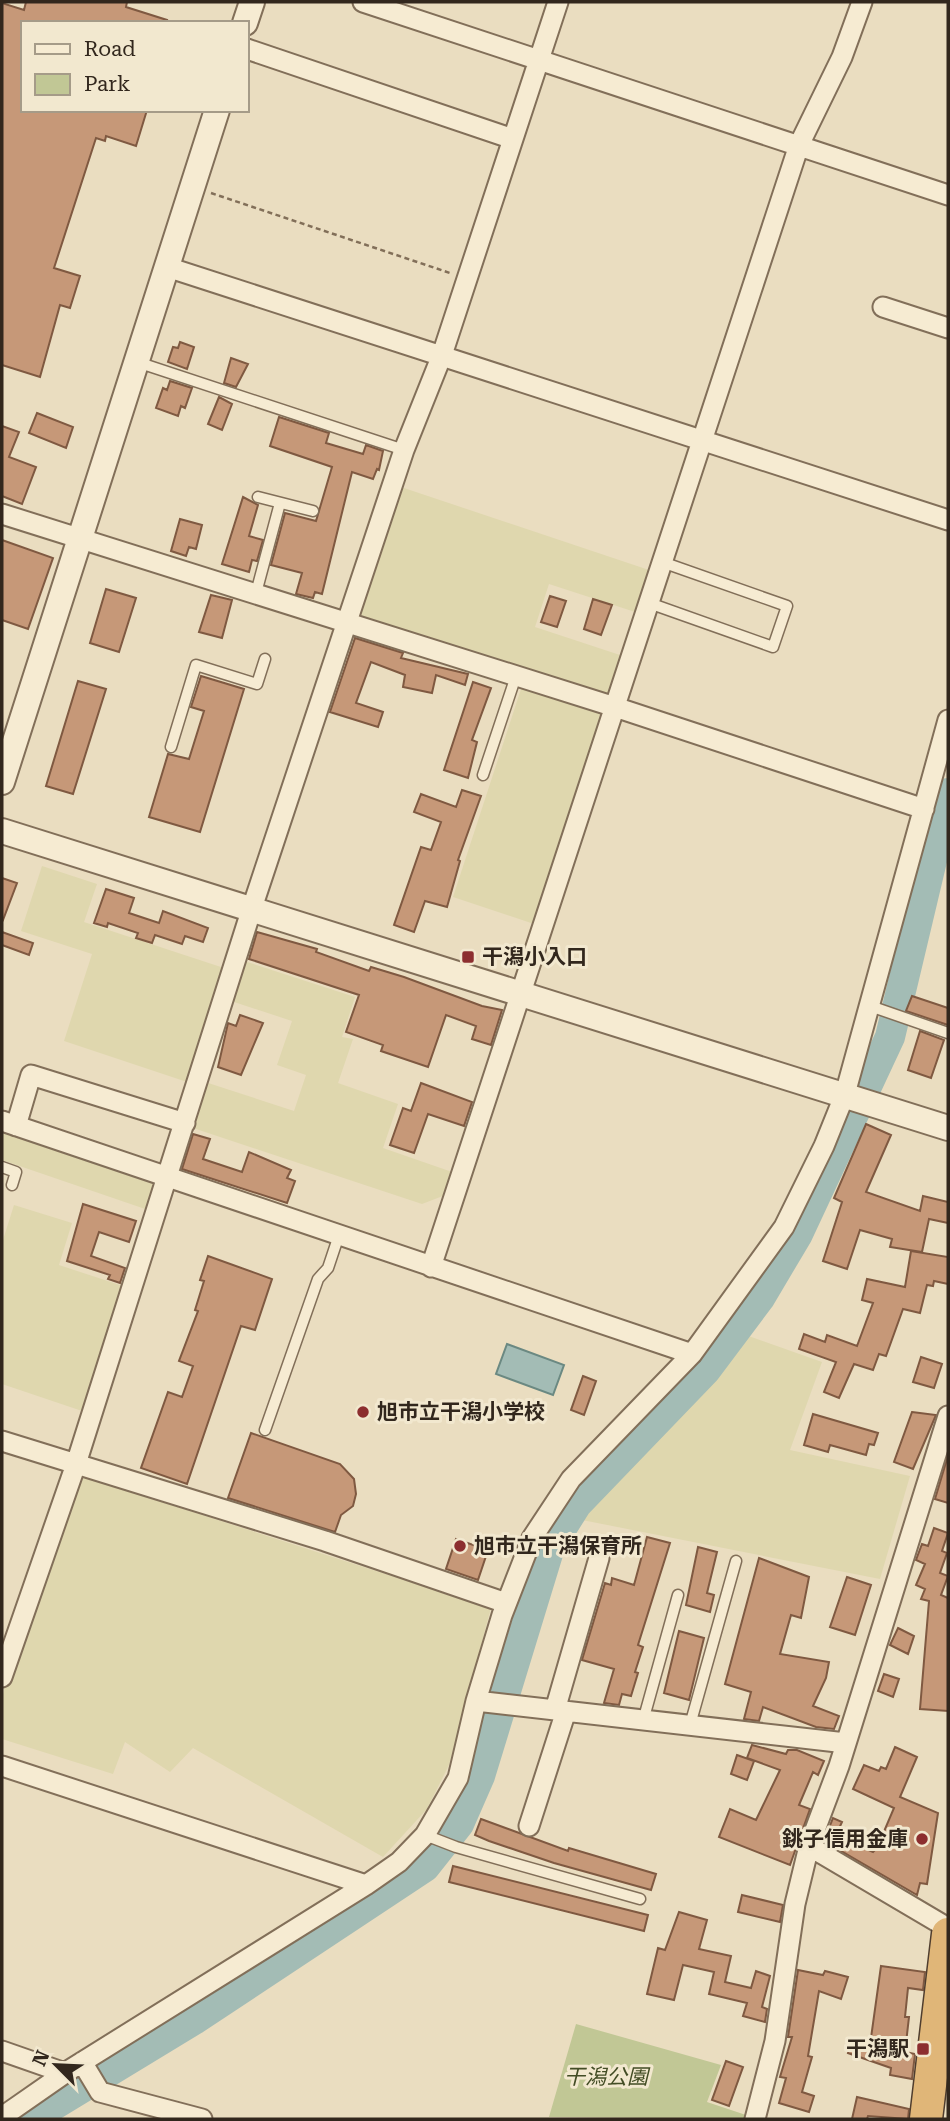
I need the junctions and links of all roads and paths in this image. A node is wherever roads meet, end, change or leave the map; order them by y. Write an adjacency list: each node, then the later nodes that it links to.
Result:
1 (251, 2): 5 (street)
2 (363, 2): 7 (street)
3 (558, 2): 7 (street)
4 (862, 2): 10 (street)
5 (246, 21)
6 (248, 50): 9 (street)
7 (539, 60): 9 (street); 10 (street)
8 (216, 112): 11 (street)
9 (513, 139): 14 (street)
10 (799, 145): 12 (street); 19 (street)
11 (192, 187): 13 (street); 14 (path)
12 (948, 195)
13 (167, 267): 17 (street); 18 (street)
14 (467, 279): 17 (street)
15 (883, 307): 16 (street)
16 (948, 328)
17 (442, 355): 19 (street); 20 (street)
18 (136, 362): 20 (lane); 26 (street)
19 (702, 440): 25 (street); 27 (street)
20 (404, 450): 30 (street)
21 (258, 497): 22 (lane)
22 (281, 503): 23 (lane); 28 (lane)
23 (313, 511)
24 (2, 514): 26 (street)
25 (948, 520)
26 (79, 538): 28 (street); 37 (street)
27 (662, 562): 29 (street); 29 (lane)
28 (256, 593): 30 (street)
29 (649, 603): 33 (street)
30 (347, 623): 32 (street); 40 (street)
31 (264, 659): 35 (lane)
32 (516, 676): 33 (street); 36 (lane)
33 (615, 707): 38 (street); 41 (street)
34 (948, 720): 38 (street)
35 (171, 747)
36 (483, 775)
37 (2, 782)
38 (924, 809): 42 (street)
39 (2, 831): 40 (street)
40 (252, 908): 41 (street); 45 (street)
41 (520, 994): 44 (street); 52 (street)
42 (870, 1006): 43 (lane); 44 (street)
43 (948, 1033)
44 (845, 1094): 47 (street); 53 (street)
45 (185, 1123): 46 (street); 49 (street)
46 (9, 1124): 49 (street)
47 (948, 1128)
48 (2, 1167): 50 (lane)
49 (168, 1176): 51 (street); 57 (street)
50 (12, 1185)
51 (339, 1235): 52 (street); 55 (lane)
52 (431, 1267): 53 (street)
53 (692, 1354): 61 (street)
54 (948, 1416): 68 (street)
55 (265, 1430)
56 (2, 1441): 57 (street)
57 (76, 1464): 61 (street); 62 (street)
58 (599, 1559): 65 (street)
59 (736, 1561): 67 (lane)
60 (678, 1595): 66 (lane)
61 (506, 1603): 64 (street)
62 (6, 1647): 63 (street)
63 (2, 1677)
64 (482, 1701): 65 (street); 71 (street)
65 (561, 1710): 66 (street); 70 (street)
66 (643, 1721): 67 (street)
67 (690, 1726): 68 (street)
68 (846, 1744): 72 (street)
69 (2, 1766): 73 (street)
70 (529, 1826)
71 (430, 1837): 73 (street); 74 (lane)
72 (809, 1846): 75 (street); 82 (street)
73 (366, 1885): 79 (street)
74 (640, 1899)
75 (948, 1928)
76 (948, 1934): 83 (highway)
77 (2, 2051): 78 (street)
78 (65, 2073): 79 (street); 80 (street)
79 (89, 2073): 81 (street)
80 (2, 2117)
81 (202, 2119)
82 (755, 2119)
83 (926, 2119)

